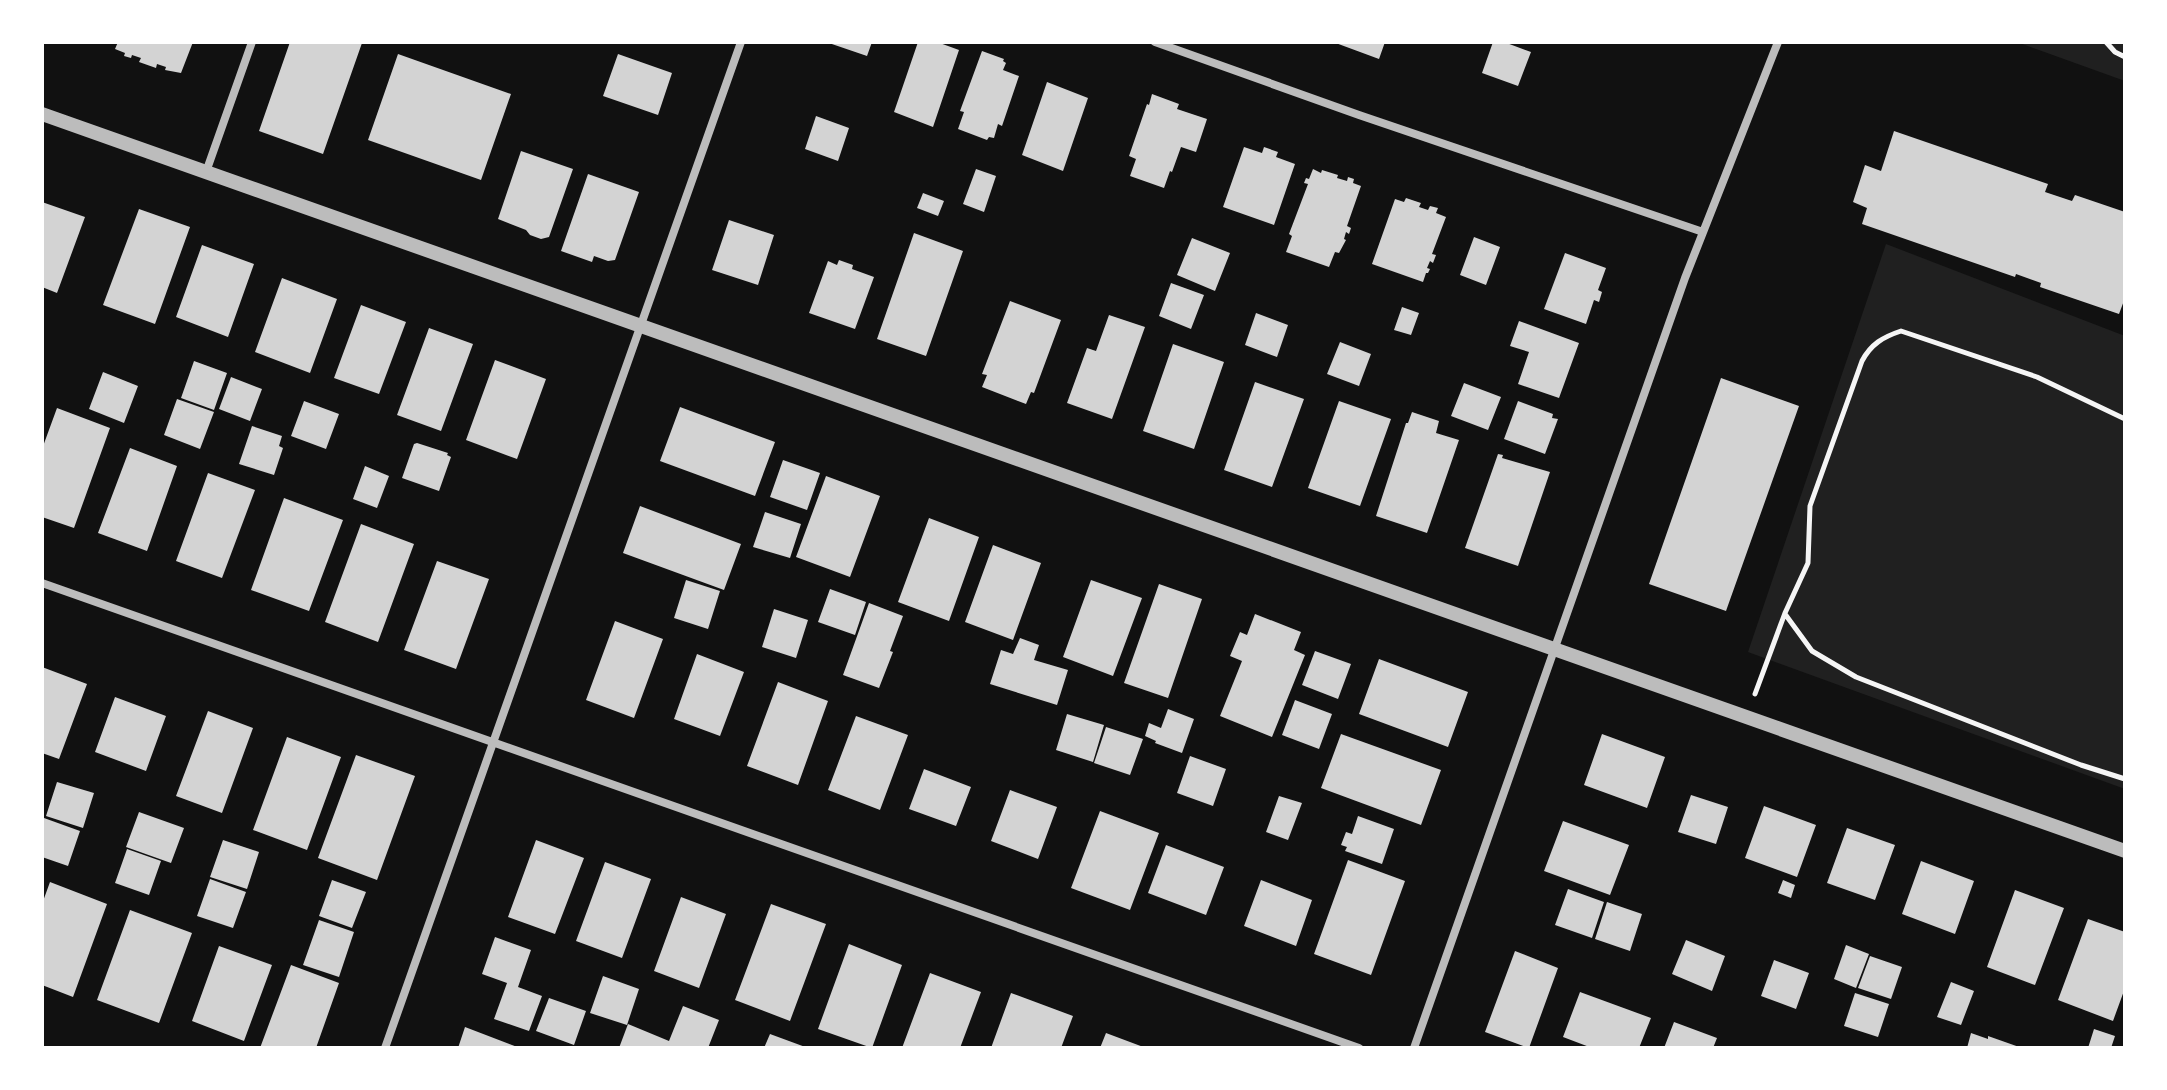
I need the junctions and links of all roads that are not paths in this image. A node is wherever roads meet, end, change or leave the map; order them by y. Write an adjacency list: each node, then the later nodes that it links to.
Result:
1 (252, 42): 6 (street)
2 (741, 42): 8 (street)
3 (1155, 42): 7 (street)
4 (1778, 42): 7 (street)
5 (42, 114): 6 (street)
6 (206, 172): 8 (street)
7 (1703, 232): 10 (street)
8 (640, 326): 10 (street); 11 (street)
9 (42, 583): 11 (street)
10 (1555, 649): 12 (street); 15 (street)
11 (493, 742): 13 (street); 14 (street)
12 (2125, 851)
13 (385, 1048)
14 (1359, 1048)
15 (1414, 1048)

